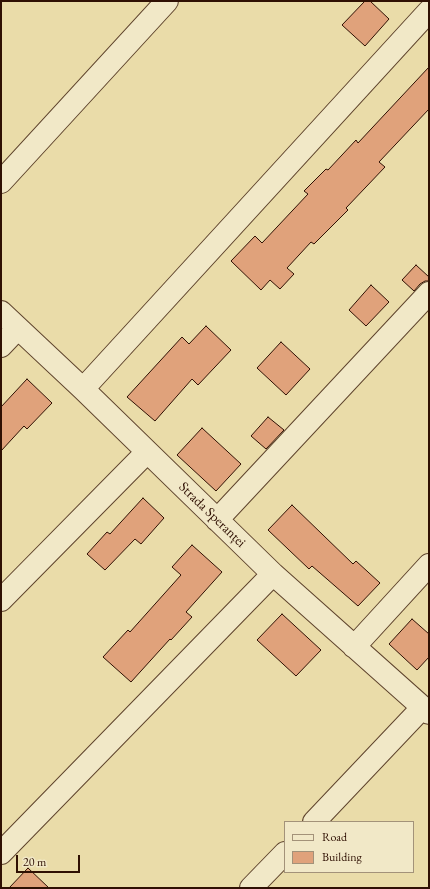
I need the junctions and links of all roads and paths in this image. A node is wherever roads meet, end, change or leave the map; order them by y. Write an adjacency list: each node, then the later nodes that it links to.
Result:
1 (167, 1): 3 (street)
2 (429, 11): 8 (street)
3 (1, 182)
4 (429, 293): 10 (street)
5 (1, 312): 6 (street, Strada Speranței)
6 (18, 328): 7 (street); 8 (street, Strada Speranței)
7 (1, 346)
8 (83, 389): 9 (street, Strada Speranței)
9 (147, 452): 10 (street, Strada Speranței); 13 (street)
10 (217, 520): 12 (street, Strada Speranței)
11 (429, 565): 14 (street)
12 (273, 574): 14 (street, Strada Speranței); 17 (street)
13 (1, 600)
14 (354, 647): 15 (street, Strada Speranței)
15 (426, 710): 16 (street)
16 (315, 821)
17 (1, 852)
18 (284, 853): 19 (street)
19 (251, 888)

